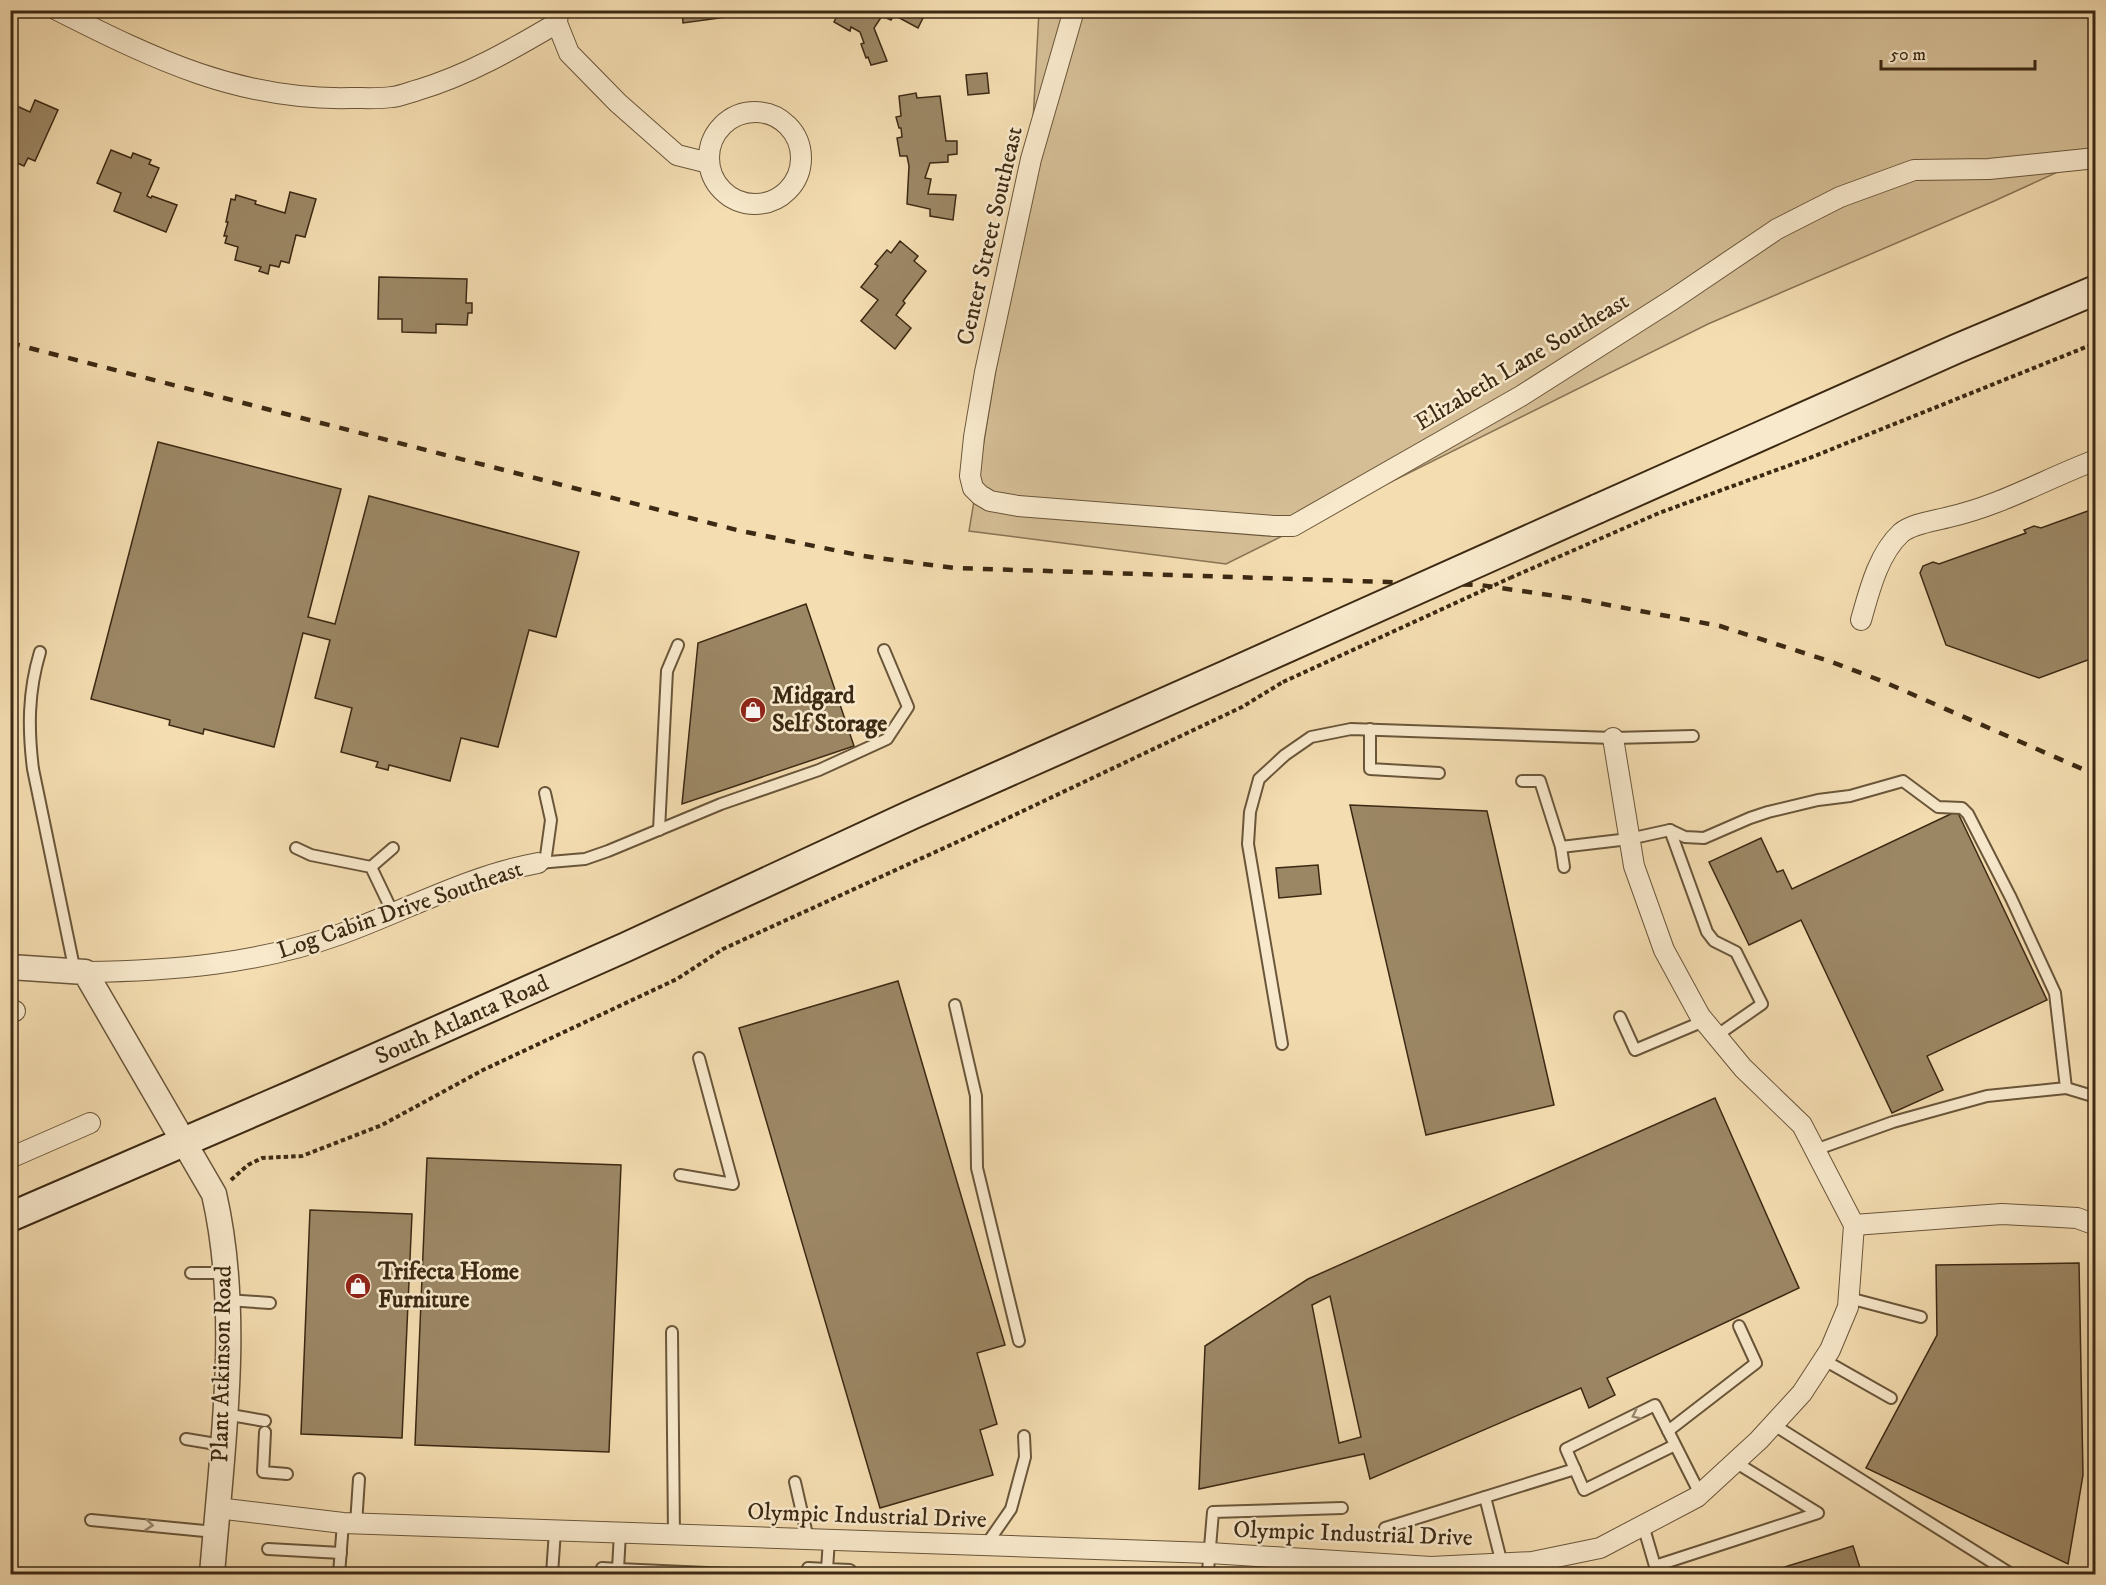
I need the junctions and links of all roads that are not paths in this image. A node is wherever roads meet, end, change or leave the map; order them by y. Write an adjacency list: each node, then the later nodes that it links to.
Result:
1 (57, 10): 3 (street)
2 (1074, 10): 8 (street, Center Street Southeast)
3 (558, 17): 5 (street)
4 (2096, 158): 8 (street, Elizabeth Lane Southeast)
5 (709, 163): 5 (street)
6 (2096, 290): 39 (main road, South Atlanta Road, bridge)
7 (2096, 460): 9 (street)
8 (970, 476)
9 (1861, 620)
10 (678, 645): 19 (lane)
11 (884, 650): 19 (lane)
12 (39, 652): 30 (lane)
13 (1370, 729): 15 (lane); 16 (lane); 34 (lane)
14 (1693, 736): 15 (lane)
15 (1613, 738): 21 (street)
16 (1439, 773)
17 (1522, 781): 22 (lane)
18 (545, 794): 25 (lane)
19 (659, 830): 25 (lane)
20 (1670, 830): 21 (lane); 33 (lane); 36 (lane)
21 (1629, 839): 22 (lane); 33 (street)
22 (1561, 847): 27 (lane)
23 (296, 848): 26 (lane)
24 (393, 848): 26 (lane)
25 (541, 863): 28 (street, Log Cabin Drive Southeast)
26 (371, 867): 28 (lane)
27 (1564, 867)
28 (393, 913): 30 (street, Log Cabin Drive Southeast)
29 (10, 967): 30 (street, Log Cabin Drive Southeast)
30 (80, 972): 39 (street, Plant Atkinson Road)
31 (955, 1005): 54 (lane)
32 (1620, 1017): 33 (lane)
33 (1710, 1028): 40 (street)
34 (1282, 1044)
35 (699, 1058): 42 (lane)
36 (2066, 1088): 37 (lane); 40 (lane)
37 (2096, 1097)
38 (90, 1123): 41 (street)
39 (184, 1142): 43 (main road, South Atlanta Road); 47 (street, Plant Atkinson Road)
40 (1815, 1150): 44 (street)
41 (10, 1158)
42 (680, 1175)
43 (10, 1217)
44 (1854, 1225): 45 (street); 48 (street, Olympic Industrial Drive)
45 (2096, 1225)
46 (191, 1273): 47 (lane)
47 (227, 1273): 49 (street, Plant Atkinson Road)
48 (1849, 1298): 51 (lane); 55 (street, Olympic Industrial Drive)
49 (227, 1300): 50 (lane); 57 (street, Plant Atkinson Road)
50 (270, 1303)
51 (1921, 1317)
52 (1739, 1326): 59 (lane)
53 (672, 1332): 80 (lane)
54 (1019, 1341)
55 (1824, 1360): 56 (lane); 58 (street, Olympic Industrial Drive)
56 (1891, 1398)
57 (225, 1414): 62 (street, Plant Atkinson Road); 66 (lane)
58 (1774, 1425): 64 (street, Olympic Industrial Drive); 100 (lane)
59 (1668, 1431): 63 (lane); 65 (lane, one-way to 65)
60 (1024, 1436): 83 (lane)
61 (186, 1439): 62 (lane)
62 (222, 1445): 71 (street, Plant Atkinson Road)
63 (1675, 1445): 65 (lane); 69 (lane)
64 (1735, 1462): 69 (street, Olympic Industrial Drive); 75 (lane)
65 (1575, 1470): 70 (lane)
66 (287, 1474)
67 (359, 1479): 74 (lane)
68 (795, 1482): 81 (lane)
69 (1700, 1494): 75 (street, Olympic Industrial Drive)
70 (1485, 1497): 76 (lane); 87 (lane)
71 (218, 1508): 74 (street, Olympic Industrial Drive); 78 (street, Plant Atkinson Road)
72 (1342, 1508): 86 (lane)
73 (91, 1520): 78 (lane, one-way to 78)
74 (349, 1524): 77 (street, Olympic Industrial Drive); 85 (lane)
75 (1643, 1526): 87 (street, Olympic Industrial Drive)
76 (1385, 1528)
77 (555, 1531): 79 (street, Olympic Industrial Drive); 97 (lane)
78 (215, 1532): 95 (street, Plant Atkinson Road)
79 (620, 1533): 80 (street, Olympic Industrial Drive); 89 (lane)
80 (674, 1534): 81 (street, Olympic Industrial Drive)
81 (808, 1539): 82 (street, Olympic Industrial Drive)
82 (829, 1540): 83 (street, Olympic Industrial Drive); 90 (lane)
83 (986, 1545): 86 (street, Olympic Industrial Drive)
84 (268, 1549): 85 (lane)
85 (341, 1553): 96 (lane)
86 (1209, 1562): 92 (street, Olympic Industrial Drive)
87 (1502, 1564): 93 (street, Olympic Industrial Drive)
88 (602, 1568): 89 (lane)
89 (618, 1569): 94 (lane)
90 (827, 1569): 91 (lane); 99 (lane)
91 (849, 1570)
92 (1404, 1570): 93 (street, Olympic Industrial Drive)
93 (1476, 1570)
94 (707, 1574): 98 (lane)
95 (212, 1575)
96 (339, 1575)
97 (552, 1575)
98 (729, 1575)
99 (808, 1575)
100 (2011, 1575)

